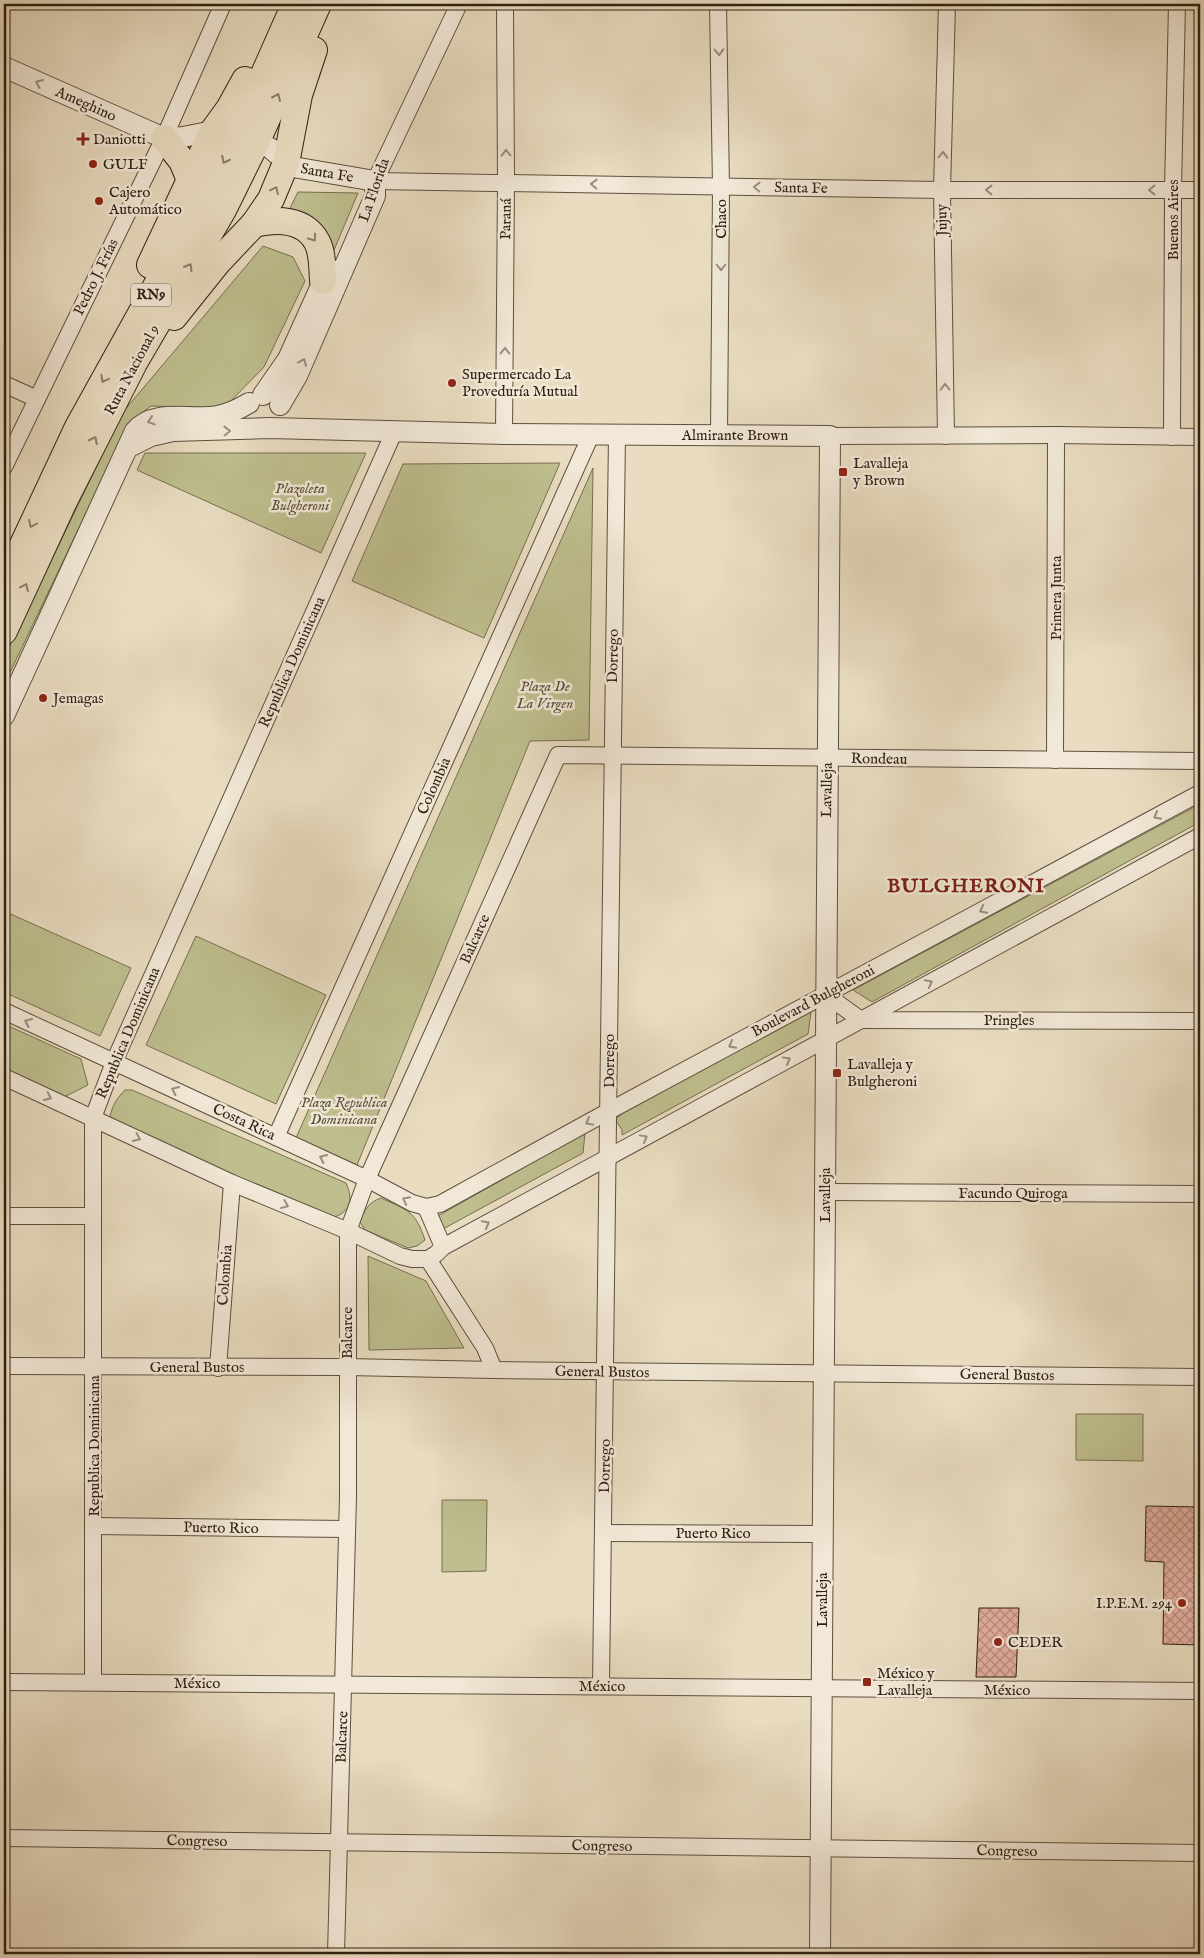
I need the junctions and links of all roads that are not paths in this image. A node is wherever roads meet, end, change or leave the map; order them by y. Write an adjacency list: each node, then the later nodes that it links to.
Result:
1 (223, 4): 12 (street, Pedro J. Frías)
2 (295, 4): 11 (highway, Ruta Nacional 9 / RN9)
3 (318, 4): 11 (highway, Ruta Nacional 9 / RN9, one-way to 3)
4 (326, 4): 13 (highway, RN9)
5 (459, 4): 15 (street, La Florida)
6 (505, 4): 16 (street, Paraná, one-way to 6)
7 (718, 4): 17 (street, Chaco, one-way to 17)
8 (947, 4): 18 (street, Jujuy, one-way to 8)
9 (1177, 4): 19 (street, Buenos Aires)
10 (4, 68): 12 (street, Ameghino, one-way to 10)
11 (236, 135): 12 (street, Ameghino); 13 (street, Santa Fe); 14 (highway, RN9); 23 (highway, Ruta Nacional 9 / RN9)
12 (164, 138): 14 (highway); 25 (street, Pedro J. Frías)
13 (286, 163): 15 (street, Santa Fe); 21 (highway, RN9, one-way to 13)
14 (190, 180): 23 (highway, RN9)
15 (375, 181): 16 (street, Santa Fe); 22 (street); 26 (street, La Florida, one-way to 15)
16 (506, 182): 17 (street, Santa Fe, one-way to 16); 30 (street, Paraná, one-way to 16)
17 (721, 187): 18 (street, Santa Fe, one-way to 17); 33 (street, Chaco, one-way to 33)
18 (942, 190): 19 (street, Santa Fe, one-way to 18); 36 (street, Jujuy, one-way to 18)
19 (1173, 190): 20 (street, Santa Fe); 37 (street, Buenos Aires)
20 (1200, 190)
21 (254, 224): 22 (highway, one-way to 22); 23 (highway, RN9)
22 (323, 281): 26 (street)
23 (126, 358): 41 (highway, Ruta Nacional 9 / RN9, one-way to 41); 42 (highway, Ruta Nacional 9 / RN9, one-way to 23)
24 (4, 384): 25 (street)
25 (37, 399): 40 (street, Pedro J. Frías)
26 (268, 403): 27 (street); 27 (street); 28 (street); 39 (street, one-way to 39)
27 (265, 428): 28 (street, Almirante Brown); 39 (street, Almirante Brown, one-way to 27)
28 (314, 430): 29 (street, Almirante Brown)
29 (394, 432): 30 (street, Almirante Brown); 56 (street, Republica Dominicana)
30 (504, 434): 31 (street, Almirante Brown)
31 (591, 435): 32 (street, Almirante Brown); 60 (street, Colombia)
32 (617, 435): 33 (street, Almirante Brown); 45 (street, Dorrego)
33 (719, 435): 35 (street, Almirante Brown)
34 (1056, 435): 36 (street, Almirante Brown); 37 (street, Almirante Brown); 47 (street, Primera Junta)
35 (830, 436): 36 (street, Almirante Brown); 46 (street, Lavalleja)
36 (946, 436)
37 (1172, 437): 38 (street, Almirante Brown)
38 (1200, 437)
39 (129, 447): 43 (street)
40 (4, 468)
41 (4, 585)
42 (4, 631)
43 (4, 716)
44 (558, 755): 45 (street, Rondeau); 62 (street, Balcarce)
45 (611, 756): 46 (street, Rondeau); 58 (street, Dorrego)
46 (828, 758): 47 (street, Rondeau); 51 (street, Lavalleja)
47 (1055, 760): 48 (street, Rondeau)
48 (1200, 761)
49 (1200, 793): 51 (street, Boulevard Bulgheroni, one-way to 51)
50 (1200, 836): 53 (street, one-way to 50)
51 (825, 994): 53 (street); 55 (street, Lavalleja); 58 (street, Boulevard Bulgheroni, one-way to 58)
52 (4, 1011): 56 (street, Costa Rica, one-way to 52)
53 (861, 1020): 54 (street, Pringles); 55 (street)
54 (1200, 1021)
55 (826, 1039): 61 (street, one-way to 55); 64 (street, Lavalleja)
56 (114, 1062): 59 (street, Republica Dominicana); 60 (street, Costa Rica, one-way to 56)
57 (4, 1077): 59 (street, one-way to 59)
58 (609, 1111): 61 (street, Dorrego); 66 (street, Boulevard Bulgheroni, one-way to 66)
59 (93, 1118): 63 (street, one-way to 63); 68 (street, Republica Dominicana)
60 (276, 1137): 62 (street, Costa Rica, one-way to 60)
61 (608, 1157): 70 (street, one-way to 61); 77 (street, Dorrego)
62 (367, 1179): 66 (street, Costa Rica, one-way to 62); 69 (street, Balcarce)
63 (232, 1183): 69 (street, one-way to 69); 75 (street, Colombia)
64 (825, 1192): 65 (street, Facundo Quiroga); 78 (street, Lavalleja)
65 (1200, 1194)
66 (426, 1207): 70 (street)
67 (4, 1216): 68 (street)
68 (94, 1216): 73 (street, Republica Dominicana)
69 (348, 1231): 71 (street); 74 (street, Balcarce)
70 (443, 1247): 71 (street)
71 (428, 1259): 76 (street)
72 (4, 1366): 73 (street, General Bustos)
73 (94, 1367): 75 (street, General Bustos); 80 (street, Republica Dominicana)
74 (347, 1367): 75 (street, General Bustos); 76 (street, General Bustos); 81 (street, Balcarce)
75 (218, 1368)
76 (494, 1370): 77 (street, General Bustos)
77 (606, 1372): 78 (street, General Bustos); 82 (street, Dorrego)
78 (824, 1374): 79 (street, General Bustos); 83 (street, Lavalleja)
79 (1200, 1377)
80 (94, 1526): 81 (street, Puerto Rico); 85 (street, Republica Dominicana)
81 (347, 1529): 86 (street, Balcarce)
82 (604, 1533): 83 (street, Puerto Rico); 87 (street, Dorrego)
83 (823, 1534): 88 (street, Lavalleja)
84 (4, 1682): 85 (street, México)
85 (93, 1682): 86 (street, México)
86 (343, 1684): 87 (street, México); 91 (street, Balcarce)
87 (601, 1686): 88 (street, México)
88 (822, 1688): 89 (street, México); 92 (street, Lavalleja)
89 (1200, 1691)
90 (4, 1838): 91 (street, Congreso)
91 (339, 1842): 92 (street, Congreso); 94 (street, Balcarce)
92 (820, 1848): 93 (street, Congreso); 95 (street, Lavalleja)
93 (1200, 1853)
94 (336, 1954)
95 (820, 1954)

